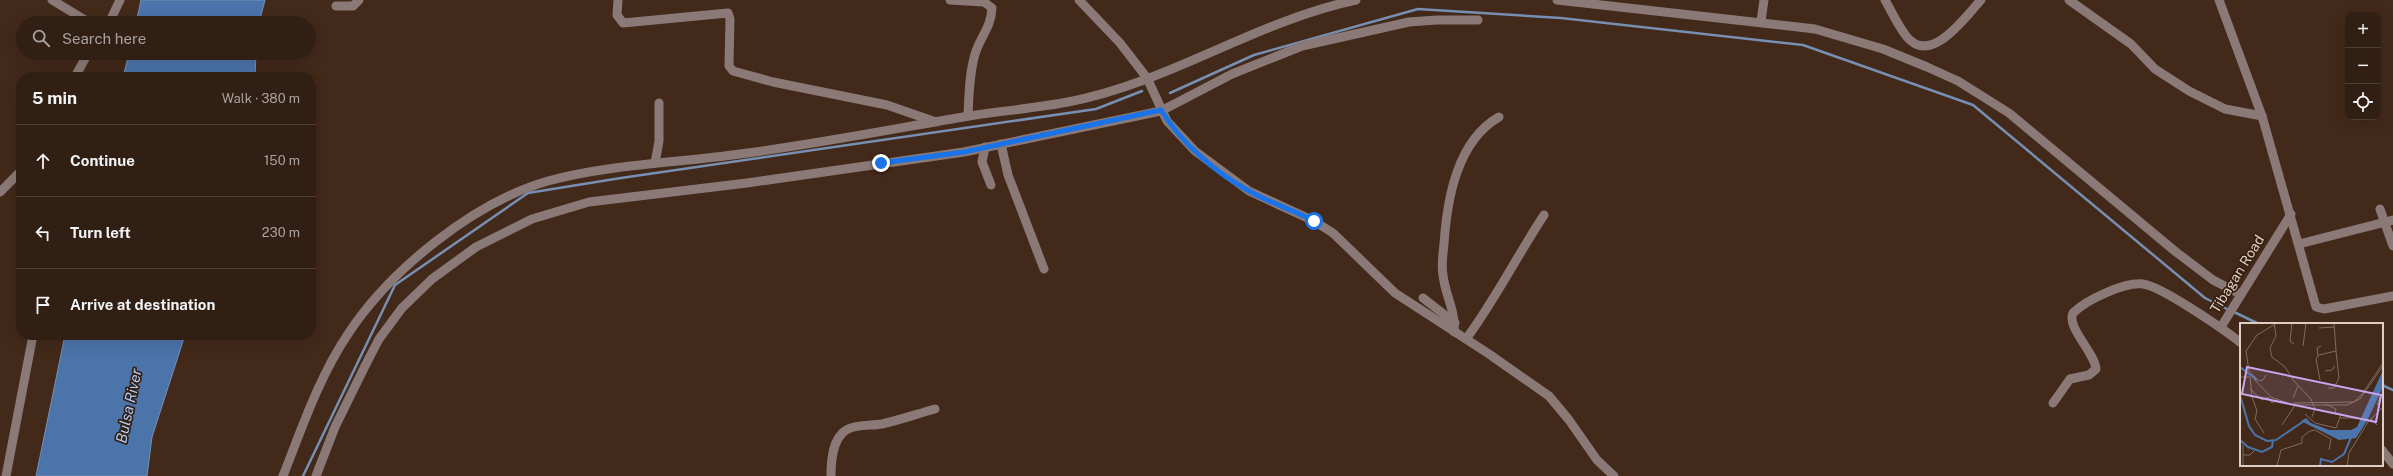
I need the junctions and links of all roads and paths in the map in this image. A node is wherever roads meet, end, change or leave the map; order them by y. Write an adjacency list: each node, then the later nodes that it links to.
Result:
1 (52, 0): 15 (street)
2 (120, 0): 16 (street)
3 (359, 0): 14 (street)
4 (618, 0): 27 (street)
5 (950, 0): 24 (street)
6 (1079, 0): 21 (street)
7 (1356, 0): 21 (street)
8 (1557, 0): 18 (street)
9 (1764, 0): 18 (street)
10 (1885, 0): 11 (street)
11 (1981, 0)
12 (2069, 0): 25 (street)
13 (2219, 0): 25 (street)
14 (336, 6)
15 (78, 16)
16 (112, 16)
17 (1478, 20): 23 (street)
18 (1762, 21): 41 (street)
19 (84, 60): 20 (street)
20 (78, 72)
21 (1147, 78): 23 (street); 24 (street)
22 (659, 103): 30 (street)
23 (1161, 110): 28 (street); 44 (street)
24 (968, 116): 27 (street)
25 (2262, 116): 35 (street)
26 (1499, 117): 44 (street)
27 (936, 122): 30 (street)
28 (1001, 144): 29 (street); 40 (street)
29 (985, 147): 32 (street); 55 (street)
30 (654, 164): 54 (street)
31 (16, 176): 33 (street)
32 (991, 185)
33 (0, 192)
34 (2380, 209): 37 (street)
35 (2291, 214): 38 (street); 41 (street, Tibagan Road)
36 (1544, 215): 46 (street)
37 (2389, 221): 38 (street); 39 (street)
38 (2299, 244): 42 (street)
39 (2393, 246)
40 (1044, 269)
41 (2240, 294): 45 (street, Tibagan Road)
42 (2393, 296)
43 (1423, 298): 44 (street)
44 (1454, 327): 46 (street)
45 (2221, 327): 48 (street, Tibagan Road); 49 (street)
46 (1466, 339): 57 (street)
47 (32, 340): 53 (street)
48 (2240, 342)
49 (2053, 403)
50 (935, 409): 56 (street)
51 (2383, 451): 52 (street)
52 (2393, 464)
53 (6, 476)
54 (283, 476)
55 (316, 476)
56 (831, 476)
57 (1614, 476)

